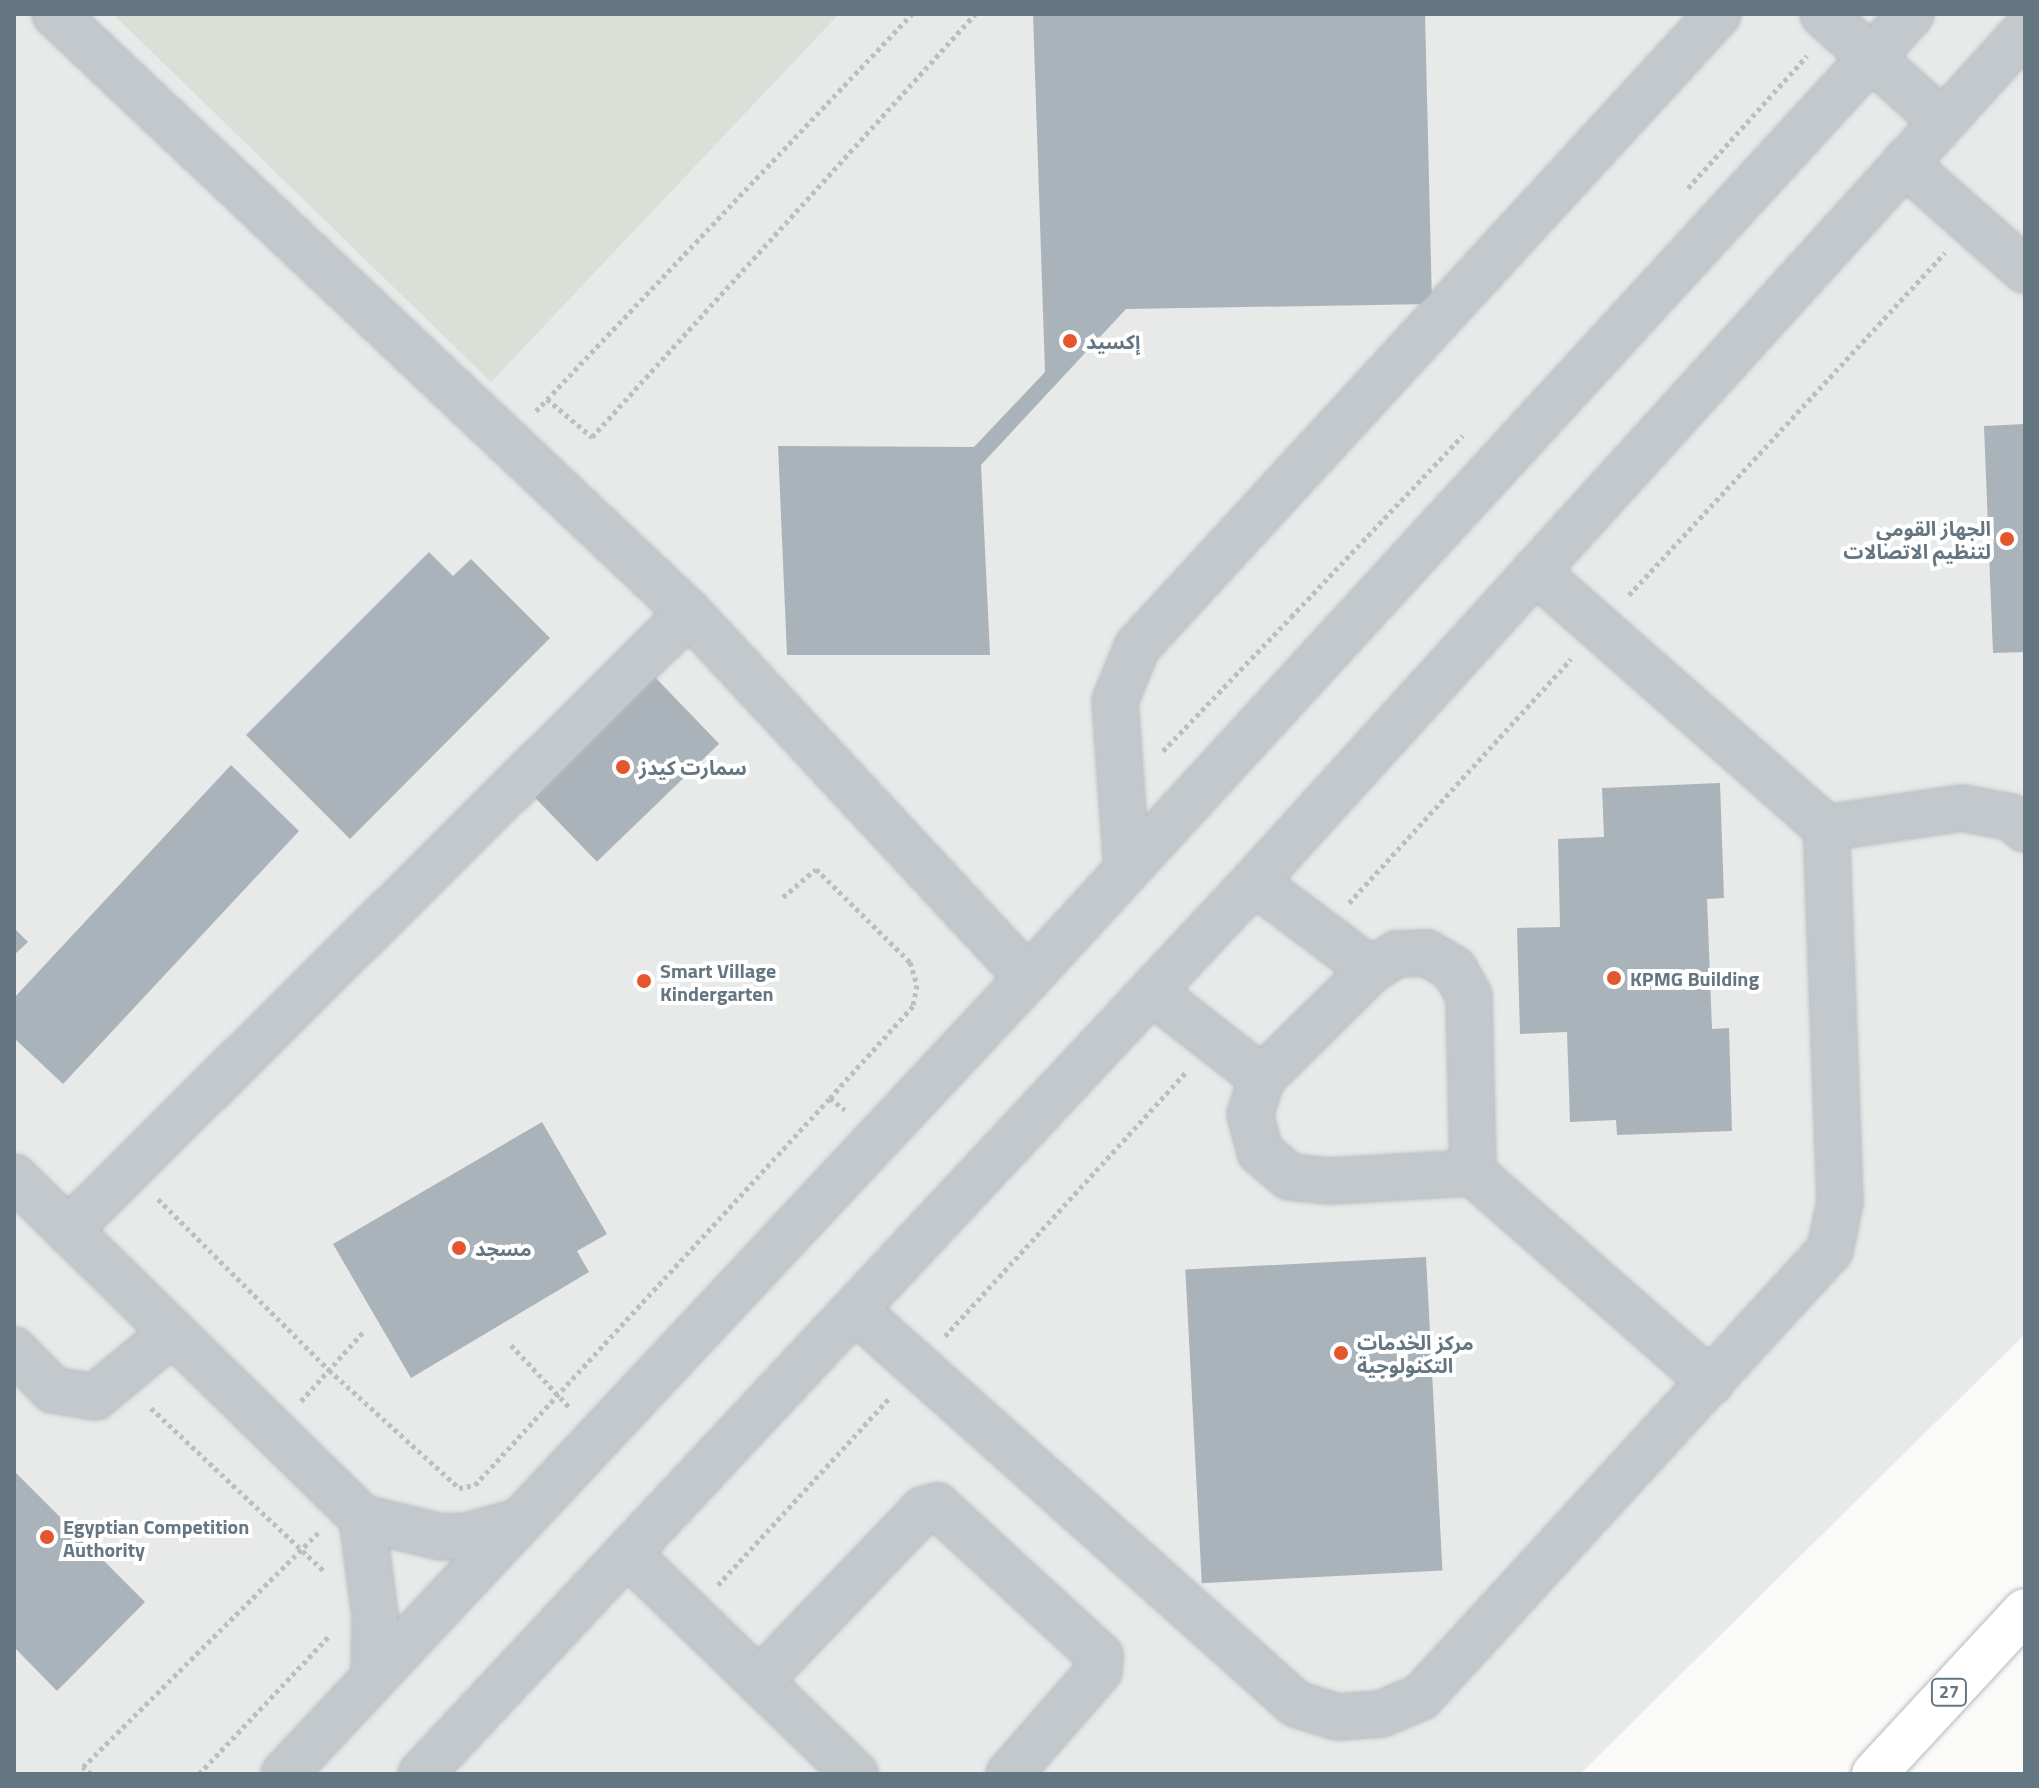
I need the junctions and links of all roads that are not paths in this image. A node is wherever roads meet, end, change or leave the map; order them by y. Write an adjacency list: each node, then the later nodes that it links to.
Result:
1 (55, 14): 11 (street)
2 (1718, 14): 14 (street)
3 (1911, 14): 6 (street)
4 (1829, 20): 6 (street)
5 (2022, 41): 7 (street)
6 (1871, 58): 7 (street); 14 (street)
7 (1942, 121): 8 (street)
8 (1904, 163): 9 (street); 10 (street)
9 (2021, 258)
10 (1535, 571): 12 (street); 15 (street)
11 (689, 613): 17 (street); 22 (street)
12 (1826, 828): 13 (street); 26 (street)
13 (2025, 829)
14 (1127, 869): 17 (street)
15 (1254, 882): 16 (street); 18 (street)
16 (1371, 970): 19 (street); 20 (street)
17 (1028, 978): 28 (street)
18 (1152, 992): 19 (street); 23 (street)
19 (1262, 1078): 20 (street)
20 (1473, 1173): 26 (street)
21 (14, 1177): 22 (street)
22 (68, 1230): 24 (street)
23 (855, 1310): 26 (street); 29 (street)
24 (172, 1333): 25 (street); 27 (street)
25 (14, 1350)
26 (1711, 1382)
27 (353, 1510): 28 (street); 31 (street)
28 (518, 1522): 31 (street)
29 (627, 1553): 32 (street); 34 (street)
30 (2025, 1611): 37 (main road, 27)
31 (374, 1676): 33 (street)
32 (759, 1681): 35 (street); 36 (street)
33 (284, 1774)
34 (421, 1774)
35 (855, 1774)
36 (1009, 1774)
37 (1874, 1774)

